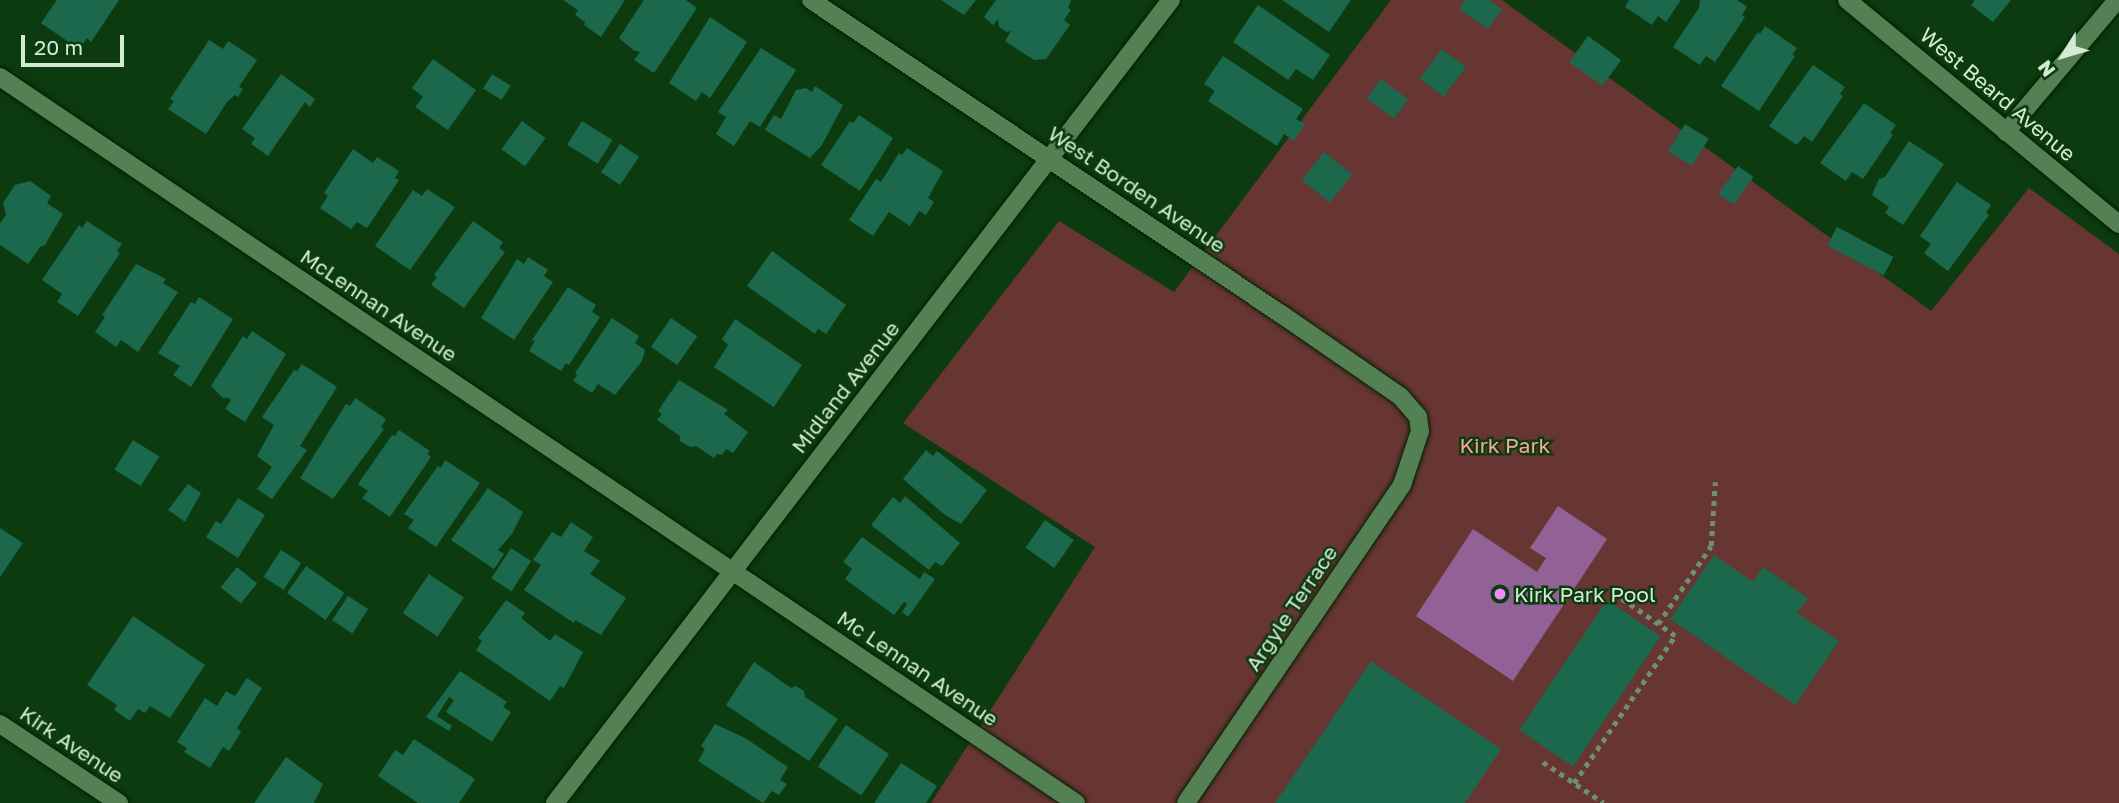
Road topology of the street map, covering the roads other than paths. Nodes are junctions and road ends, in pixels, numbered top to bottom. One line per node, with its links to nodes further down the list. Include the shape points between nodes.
1 (811, 0): 7 (street, West Borden Avenue)
2 (1171, 0): 7 (street, Midland Avenue)
3 (1847, 0): 6 (street, West Beard Avenue)
4 (2117, 0): 6 (street)
5 (0, 77): 10 (street, McLennan Avenue)
6 (2006, 132): 8 (street, West Beard Avenue)
7 (1050, 157): 9 (street, West Borden Avenue, via 1400,396 1418,417); 10 (street, Midland Avenue)
8 (2119, 224)
9 (1420, 431): 15 (street, Argyle Terrace, via 1402,485)
10 (733, 570): 13 (street, Midland Avenue); 14 (street, Mc Lennan Avenue)
11 (0, 724): 12 (street, Kirk Avenue)
12 (119, 803)
13 (555, 803)
14 (1076, 803)
15 (1186, 803)

